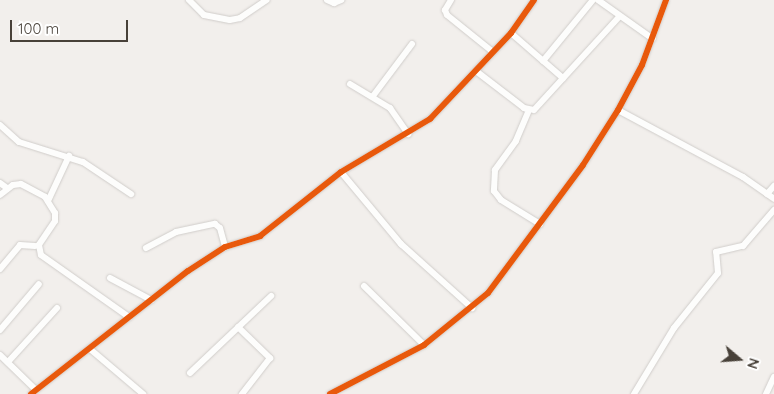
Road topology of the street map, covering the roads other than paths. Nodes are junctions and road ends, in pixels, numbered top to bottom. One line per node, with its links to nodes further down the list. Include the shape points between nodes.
1 (189, 0): 2 (street, via 204,15 230,20 240,18)
2 (267, 0)
3 (327, 0): 4 (street, via 334,3)
4 (341, 0)
5 (451, 0): 14 (street, via 445,10 447,15)
6 (534, 0): 11 (street)
7 (593, 0): 15 (street)
8 (598, 0): 10 (street)
9 (666, 0): 12 (street)
10 (619, 17): 12 (street); 17 (street)
11 (511, 33): 14 (street); 15 (street)
12 (653, 39): 21 (street)
13 (412, 44): 19 (street)
14 (493, 52): 16 (street)
15 (543, 61): 17 (street)
16 (476, 71): 20 (street); 23 (street, via 444,105)
17 (563, 78): 20 (street, via 538,107)
18 (350, 84): 19 (street)
19 (373, 96): 23 (street, via 390,108)
20 (529, 110): 35 (street, via 516,141 495,170 494,192 501,200)
21 (618, 110): 30 (street); 35 (street)
22 (0, 125): 24 (street, via 19,142)
23 (408, 134): 25 (street)
24 (69, 156): 29 (street); 33 (street)
25 (342, 172): 37 (street, via 260,236); 46 (street, via 401,244)
26 (0, 183): 28 (street)
27 (774, 186): 30 (street)
28 (7, 188): 31 (street); 33 (street, via 20,184 28,186)
29 (131, 194)
30 (768, 194): 32 (street)
31 (0, 195)
32 (774, 199)
33 (48, 201): 47 (street, via 55,213 55,221 39,244 41,255)
34 (774, 210): 60 (street, via 743,246 716,252 718,273 674,328)
35 (540, 224): 46 (street, via 503,275)
36 (35, 246): 39 (street, via 20,246)
37 (225, 247): 38 (street, via 220,228 215,224 176,232); 44 (street)
38 (146, 248)
39 (0, 269)
40 (110, 278): 44 (street)
41 (39, 284): 49 (street)
42 (364, 286): 50 (street)
43 (271, 296): 48 (street)
44 (151, 300): 47 (street)
45 (57, 308): 53 (street)
46 (472, 308): 50 (street)
47 (129, 317): 51 (street)
48 (238, 327): 54 (street); 58 (street, via 270,358)
49 (0, 330)
50 (424, 345): 59 (street)
51 (90, 349): 56 (street); 57 (street)
52 (0, 355): 53 (street)
53 (8, 362): 56 (street)
54 (190, 373)
55 (774, 376): 61 (street)
56 (34, 392)
57 (143, 394)
58 (242, 394)
59 (330, 394)
60 (634, 394)
61 (766, 394)

